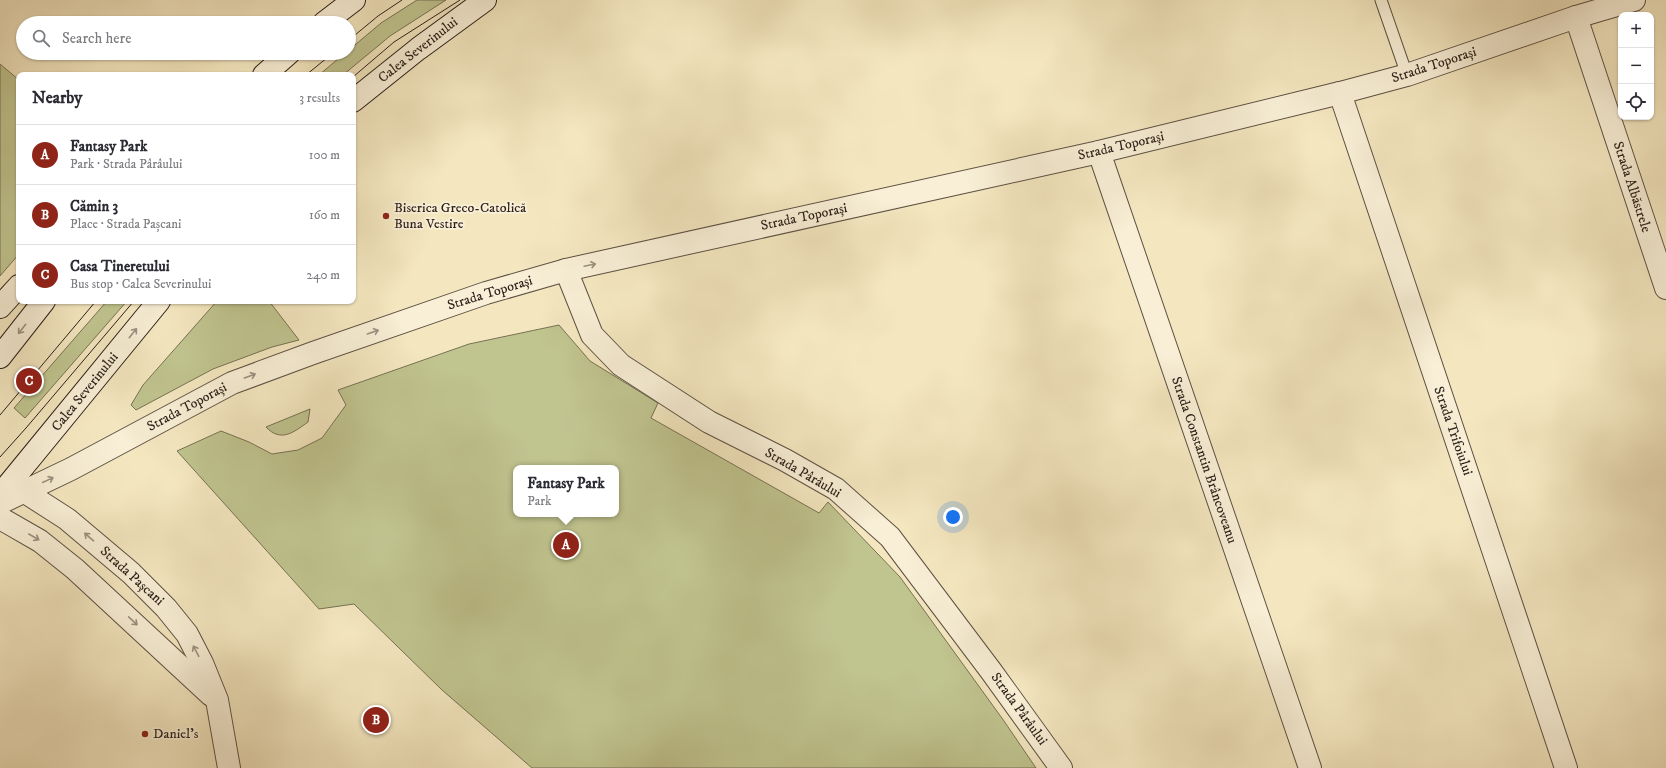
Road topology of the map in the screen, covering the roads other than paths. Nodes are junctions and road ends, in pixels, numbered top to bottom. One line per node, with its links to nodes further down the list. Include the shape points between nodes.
1 (354, 0): 5 (street)
2 (485, 0): 11 (street, Calea Severinului)
3 (1381, 0): 9 (lane)
4 (1634, 0): 6 (street, Strada Toporași)
5 (333, 16)
6 (1576, 17): 9 (street, Strada Toporași); 14 (street, Strada Albăstrele)
7 (281, 60): 8 (street)
8 (267, 72)
9 (1408, 75): 10 (street, Strada Toporași)
10 (1340, 93): 12 (street, Strada Toporași); 27 (street, Strada Trifoiului)
11 (356, 99)
12 (1099, 152): 13 (street, Strada Toporași, one-way to 12); 26 (street, Strada Constantin Brâncoveanu)
13 (566, 270): 20 (street, Strada Toporași, one-way to 13, via 71,469 232,383 486,293); 25 (street, Strada Pârâului, via 592,335 621,365 709,422 836,489 890,537)
14 (1666, 288)
15 (16, 289): 18 (street)
16 (42, 304): 19 (street, one-way to 19)
17 (157, 304): 20 (street, Calea Severinului, one-way to 17)
18 (0, 307)
19 (0, 357)
20 (9, 486): 21 (street, Strada Toporași); 23 (street, Strada Pașcani, one-way to 20, via 202,663 187,634 166,608 131,573 67,518)
21 (0, 503)
22 (0, 518): 23 (street, one-way to 23, via 40,541 75,569)
23 (216, 700): 24 (street, Strada Pașcani)
24 (229, 768)
25 (1061, 768)
26 (1310, 768)
27 (1566, 768)

